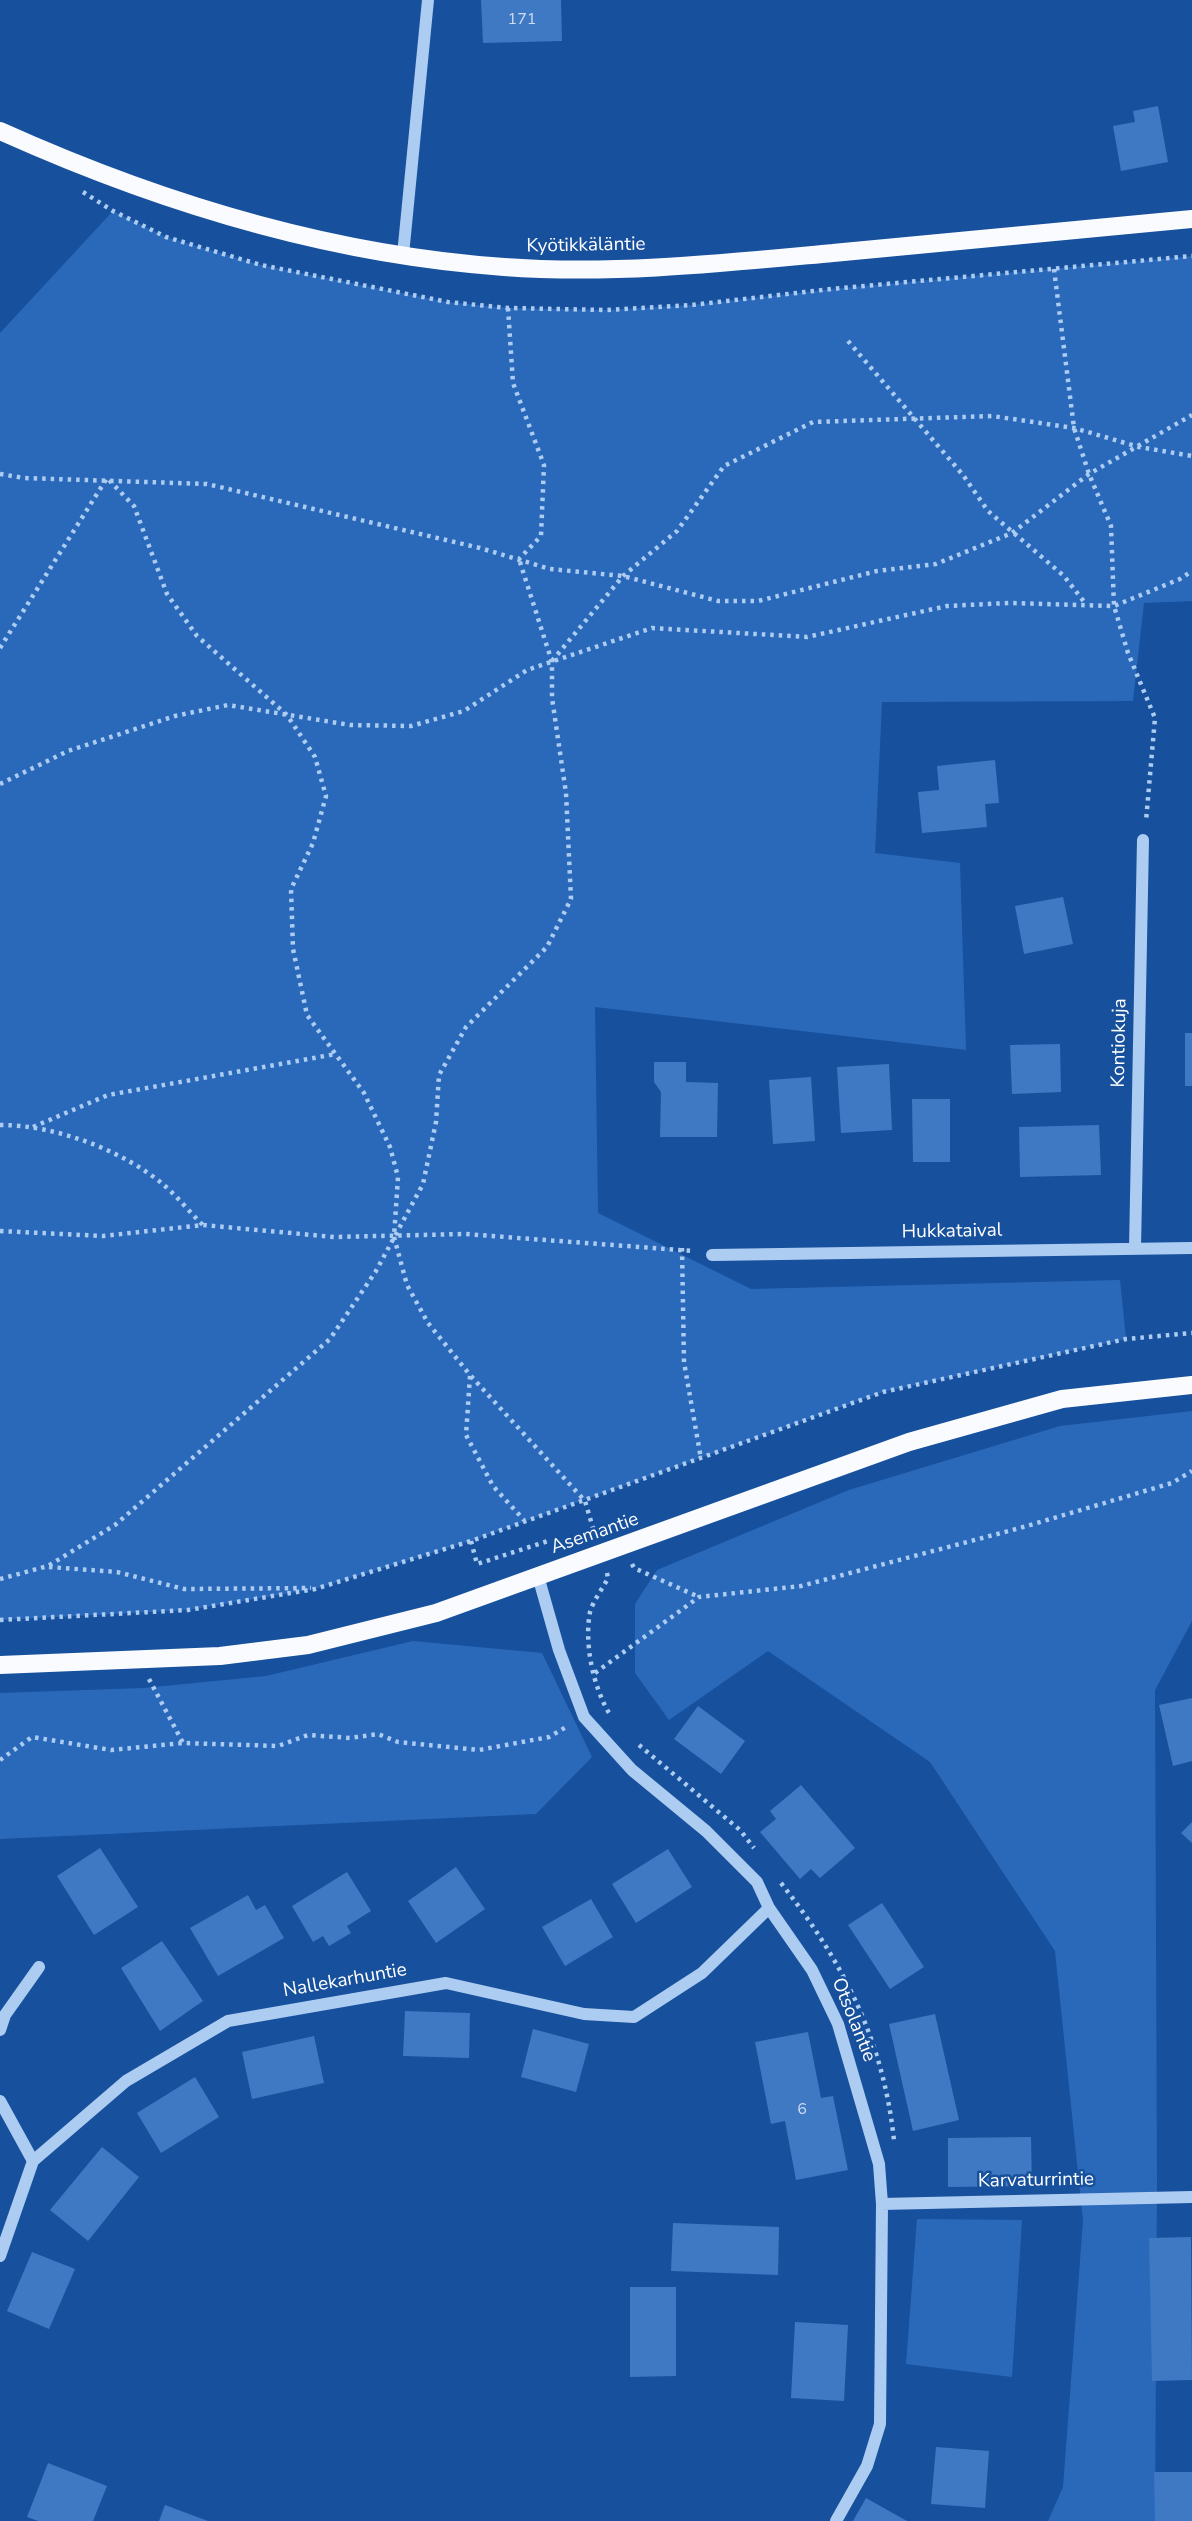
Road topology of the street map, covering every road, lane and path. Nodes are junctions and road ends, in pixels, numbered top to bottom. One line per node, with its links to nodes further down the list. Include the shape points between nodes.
1 (428, 0): 4 (street)
2 (0, 131): 4 (main road, Kyötikkäläntie, via 183,204 298,236)
3 (1192, 219): 4 (main road, Kyötikkäläntie, via 668,266 540,269)
4 (403, 255)
5 (1054, 269): 10 (path)
6 (508, 308): 17 (path, via 513,383 544,465 541,536)
7 (848, 341): 9 (path)
8 (1192, 415): 11 (path)
9 (915, 420): 10 (path, via 992,416); 16 (path, via 988,511); 19 (path, via 813,422 724,466 677,531)
10 (1074, 428): 11 (path); 14 (path)
11 (1139, 447): 12 (path); 14 (path)
12 (1192, 456)
13 (0, 474): 15 (path)
14 (1088, 474): 16 (path); 21 (path, via 1111,526)
15 (107, 478): 17 (path, via 207,484); 22 (path); 24 (path, via 134,506 167,594 197,636)
16 (1012, 533): 19 (path, via 936,564 877,571 758,601 718,601); 20 (path, via 1065,576)
17 (519, 559): 19 (path, via 550,569); 23 (path)
18 (1192, 570): 21 (path)
19 (623, 576): 23 (path)
20 (1086, 604): 21 (path); 23 (path, via 947,607 807,637 652,628)
21 (1114, 606): 26 (path, via 1155,718)
22 (0, 648)
23 (552, 662): 24 (path, via 527,670 464,711 411,726 350,725); 32 (path, via 571,899 547,947 466,1027 439,1076 436,1122 423,1184)
24 (287, 715): 25 (path, via 228,705 175,716 68,751); 27 (path, via 315,757 326,796 313,843 291,888 293,949 307,1015)
25 (0, 784)
26 (1143, 839): 34 (street, Kontiokuja)
27 (336, 1054): 29 (path, via 108,1095); 32 (path, via 364,1093 390,1147 398,1177)
28 (0, 1125): 29 (path)
29 (33, 1127): 30 (path, via 81,1139 144,1171)
30 (203, 1225): 31 (path, via 103,1236); 32 (path, via 334,1237)
31 (0, 1231)
32 (394, 1237): 33 (path, via 465,1234); 38 (path, via 407,1285 428,1322); 47 (path, via 330,1339 115,1525)
33 (682, 1248): 36 (path); 40 (path, via 684,1362)
34 (1135, 1248): 35 (street, Hukkataival); 36 (street, Hukkataival)
35 (1192, 1248)
36 (712, 1255)
37 (1192, 1333): 40 (path, via 1126,1339 883,1392)
38 (470, 1375): 42 (path); 43 (path, via 466,1435 493,1486)
39 (1192, 1385): 46 (main road, Asemantie, via 1062,1399 909,1442)
40 (701, 1459): 42 (path)
41 (1192, 1471): 51 (path, via 1172,1483 801,1586)
42 (584, 1501): 43 (path)
43 (524, 1520): 44 (path)
44 (471, 1541): 45 (path, via 477,1564); 50 (path)
45 (548, 1541)
46 (620, 1546): 48 (main road, Asemantie); 51 (path, via 634,1568)
47 (48, 1566): 49 (path); 50 (path, via 117,1572 184,1589)
48 (538, 1576): 53 (main road, Asemantie, via 436,1612 308,1645); 56 (street, Otsolantie)
49 (0, 1579)
50 (315, 1589): 52 (path, via 188,1610)
51 (699, 1597): 55 (path)
52 (0, 1620)
53 (143, 1660): 54 (main road, Asemantie); 57 (path)
54 (0, 1665)
55 (595, 1673)
56 (584, 1717): 57 (path, via 549,1737 479,1750 398,1742 378,1734 350,1738 308,1735 278,1746); 59 (street, Otsolantie, via 632,1770 757,1882)
57 (183, 1743): 58 (path, via 111,1750 32,1737)
58 (0, 1760)
59 (769, 1908): 63 (street, Nallekarhuntie, via 702,1973 634,2017 583,2014 446,1983 228,2021 126,2081); 65 (street, Otsolantie, via 812,1970 838,2024 879,2164)
60 (39, 1967): 61 (street, via 5,2015)
61 (0, 2030)
62 (0, 2101): 63 (street)
63 (33, 2161): 66 (street)
64 (1192, 2197): 65 (street, Karvaturrintie)
65 (881, 2204): 67 (street, Otsolantie, via 880,2424 867,2466)
66 (0, 2256)
67 (836, 2521)

